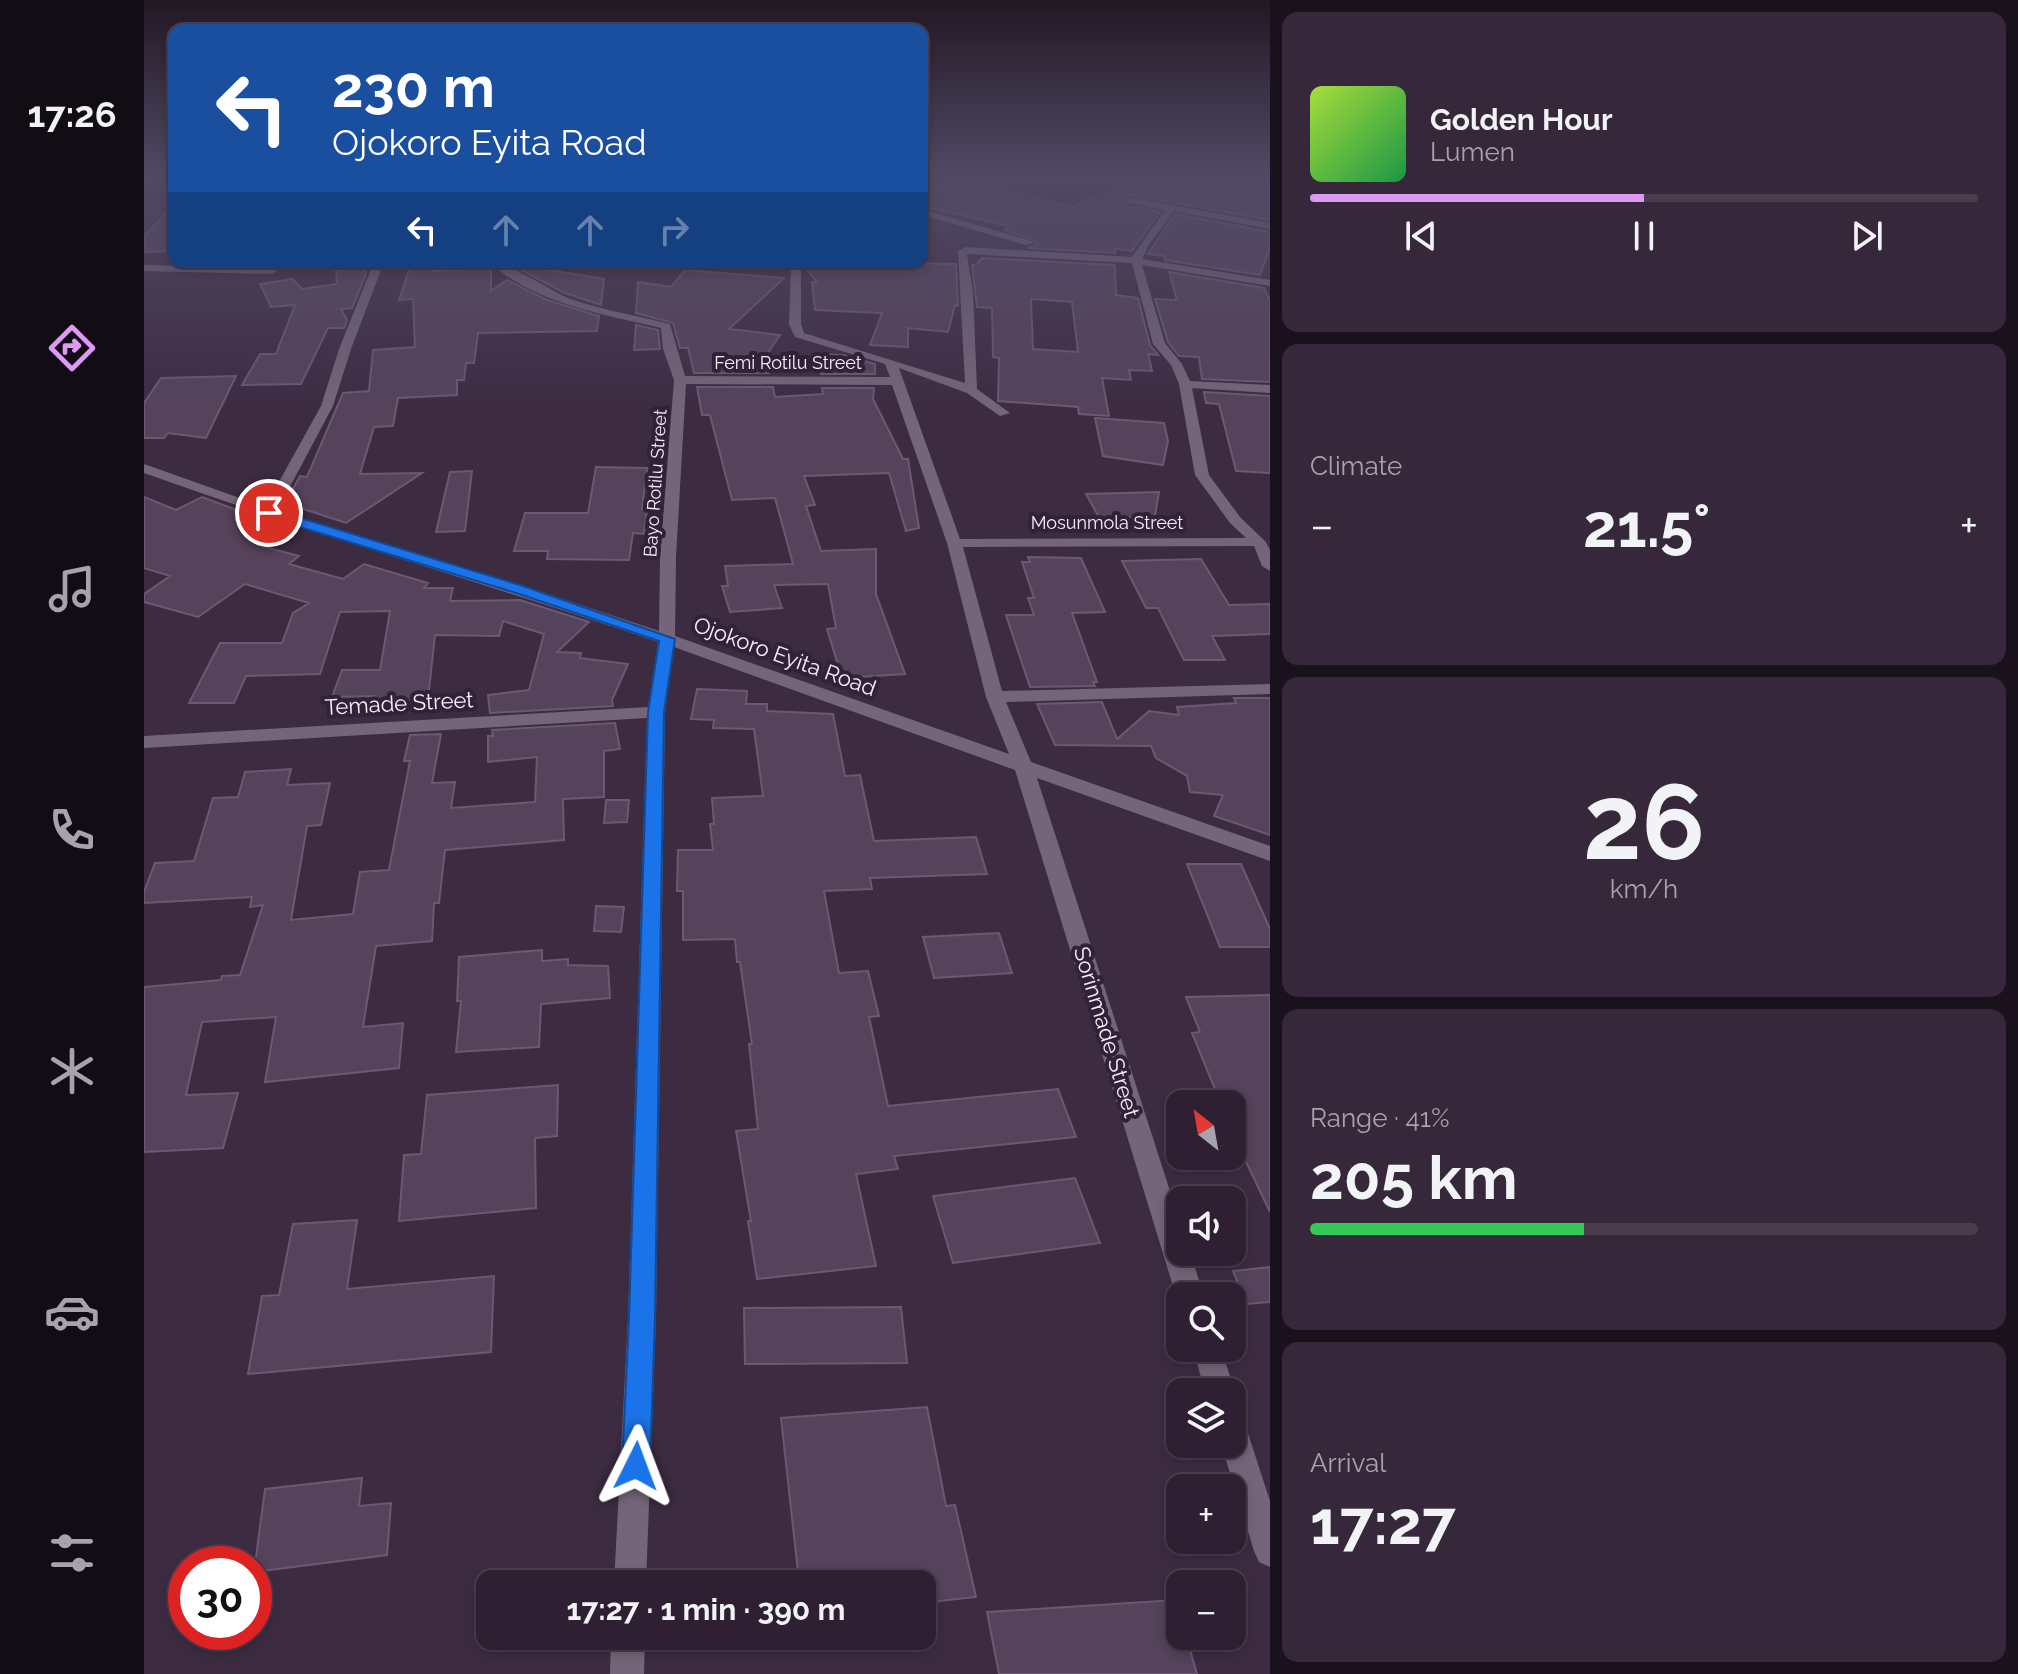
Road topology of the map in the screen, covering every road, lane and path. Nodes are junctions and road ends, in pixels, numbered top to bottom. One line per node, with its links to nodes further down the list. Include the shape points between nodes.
1 (962, 254): 22 (street)
2 (1054, 254): 5 (street)
3 (1079, 254): 5 (street)
4 (1139, 254): 7 (street)
5 (1091, 257): 7 (street)
6 (168, 258): 8 (street)
7 (1136, 260): 16 (street); 20 (street, via 1159,344)
8 (159, 267): 9 (street); 10 (street)
9 (168, 267)
10 (144, 268)
11 (187, 268): 15 (street)
12 (377, 268): 25 (street, via 327,406)
13 (503, 268): 18 (street, Bayo Rotilu Street, via 569,302 662,324)
14 (796, 268): 17 (street, via 799,335)
15 (272, 271)
16 (1270, 283)
17 (890, 361): 19 (street, Sorinmade Street); 22 (street)
18 (680, 380): 19 (street, Femi Rotilu Street); 29 (street, Bayo Rotilu Street)
19 (897, 381): 27 (street, Sorinmade Street)
20 (1185, 384): 21 (street); 26 (street, via 1202,475 1235,520)
21 (1270, 389)
22 (971, 390): 23 (street)
23 (1004, 413)
24 (144, 468): 25 (street, Ojokoro Eyita Road)
25 (269, 513): 29 (street, Ojokoro Eyita Road)
26 (1259, 542): 27 (street, Mosunmola Street); 28 (street)
27 (954, 543): 31 (street, Sorinmade Street)
28 (1270, 566)
29 (667, 639): 32 (street, Bayo Rotilu Street); 34 (street, Ojokoro Eyita Road)
30 (1270, 689): 31 (street)
31 (995, 697): 34 (street, Sorinmade Street)
32 (656, 712): 33 (street, Temade Street); 39 (street, Bayo Rotilu Street)
33 (144, 742)
34 (1024, 768): 35 (street, Ojokoro Eyita Road); 36 (street, Sorinmade Street)
35 (1270, 854)
36 (1186, 1282)
37 (1241, 1458): 38 (street)
38 (1270, 1551)
39 (631, 1570)
40 (628, 1650): 41 (street)
41 (627, 1674)

